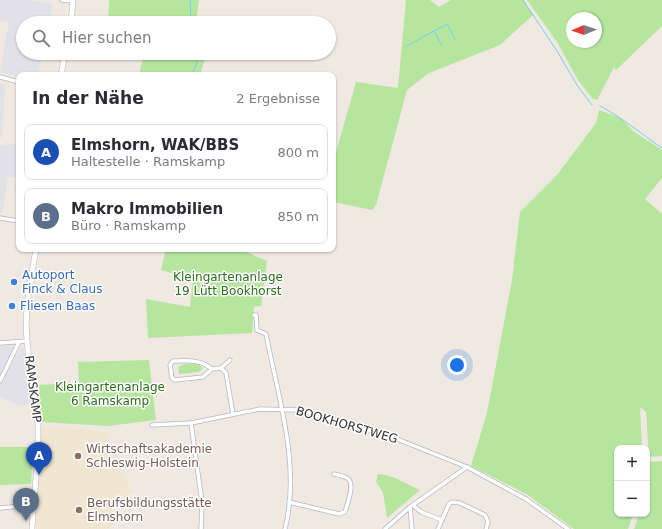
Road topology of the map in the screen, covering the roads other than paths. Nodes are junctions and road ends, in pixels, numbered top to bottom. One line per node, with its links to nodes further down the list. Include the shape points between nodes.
1 (62, 0): 2 (street)
2 (73, 1): 3 (street)
3 (72, 16)
4 (64, 60): 5 (street)
5 (62, 72)
6 (0, 77): 7 (street)
7 (16, 81)
8 (0, 218): 9 (street)
9 (16, 221)
10 (36, 252): 12 (street, RAMSKAMP, via 27,306)
11 (254, 314): 19 (street, via 257,330 266,334)
12 (27, 341): 13 (street); 26 (street, RAMSKAMP, via 38,425)
13 (19, 342): 14 (street); 18 (street, RAMSKAMP)
14 (0, 343)
15 (230, 360): 16 (street)
16 (221, 368): 17 (street); 20 (street, via 226,373)
17 (212, 369): 17 (street, via 196,360 173,361 170,365 172,378 175,380 203,376)
18 (0, 381)
19 (282, 409): 20 (street, BOOKHORSTWEG, via 260,409); 23 (street, BOOKHORSTWEG, via 299,410 390,436); 25 (street, via 288,451)
20 (233, 414): 21 (street, BOOKHORSTWEG)
21 (190, 422): 22 (street, BOOKHORSTWEG); 31 (street, via 202,502)
22 (152, 424)
23 (467, 467): 27 (street); 37 (street, BOOKHORSTWEG, via 526,499)
24 (334, 474): 25 (street, via 347,478 350,482 345,512 339,514)
25 (290, 502): 32 (street)
26 (33, 505): 28 (street); 30 (street, RAMSKAMP)
27 (411, 506): 29 (street); 33 (street); 34 (street)
28 (0, 508)
29 (442, 520): 35 (street); 36 (street, via 449,504 456,502 486,515)
30 (32, 529)
31 (201, 529)
32 (285, 529)
33 (385, 529)
34 (412, 529)
35 (438, 529)
36 (486, 529)
37 (568, 529)

